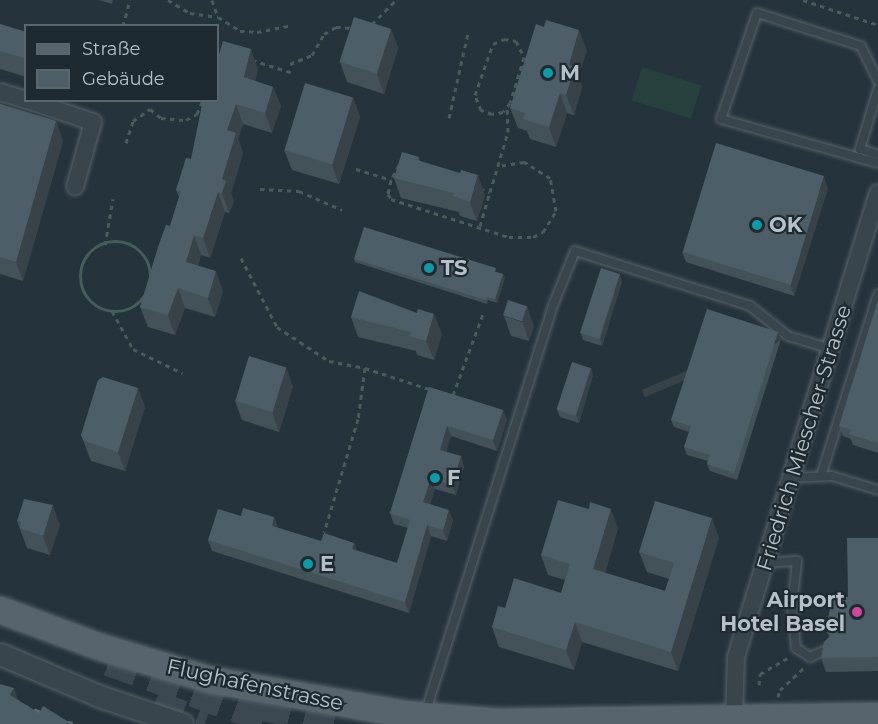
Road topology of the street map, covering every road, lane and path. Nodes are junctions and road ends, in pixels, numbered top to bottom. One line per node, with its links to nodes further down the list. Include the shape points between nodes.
1 (130, 0): 7 (path)
2 (168, 0): 6 (path, via 190,13)
3 (212, 0): 6 (path)
4 (396, 0): 11 (path)
5 (803, 0): 8 (path)
6 (218, 18): 9 (path, via 240,31)
7 (124, 24)
8 (878, 25)
9 (288, 26)
10 (357, 29): 14 (path, via 336,27 324,34 312,55)
11 (364, 31)
12 (468, 33): 23 (path)
13 (241, 56): 15 (path)
14 (290, 64)
15 (293, 73)
16 (878, 81): 26 (lane, via 861,46 757,13 722,119)
17 (878, 89): 25 (lane, via 860,149)
18 (0, 92): 19 (street)
19 (24, 99)
20 (32, 102): 31 (street, via 93,122)
21 (202, 102): 24 (path, via 197,114 186,120 161,118 150,109 133,121)
22 (507, 108): 22 (path, via 524,57 520,45 504,39 493,44 475,95 478,106 486,113 498,114); 28 (path, via 508,132)
23 (449, 118)
24 (126, 143)
25 (878, 155)
26 (878, 163)
27 (401, 164): 30 (path)
28 (498, 166): 34 (path); 38 (path, via 524,162 542,170 555,188 556,211 552,223 533,237 509,237)
29 (356, 169): 30 (path)
30 (391, 180): 38 (path, via 391,199)
31 (75, 187)
32 (479, 188): 34 (path)
33 (260, 189): 37 (path, via 299,191)
34 (490, 192): 38 (path)
35 (878, 193): 44 (street, Friedrich Miescher-Strasse)
36 (113, 199): 39 (path)
37 (342, 210)
38 (480, 226)
39 (105, 244): 42 (path, via 85,258 78,279 89,301); 42 (path, via 134,244 143,252 151,273 144,296 135,304)
40 (241, 258): 45 (path, via 267,312 289,338 329,361)
41 (878, 294): 49 (lane)
42 (112, 311): 46 (path, via 133,349)
43 (483, 314): 48 (path, via 456,396)
44 (832, 349): 50 (street, Friedrich Miescher-Strasse); 61 (lane, via 788,336 750,306 575,251 554,303)
45 (365, 368): 47 (path); 52 (path, via 358,419)
46 (182, 373)
47 (433, 390)
48 (444, 393)
49 (821, 476): 50 (lane); 51 (lane)
50 (791, 478): 53 (street, Friedrich Miescher-Strasse)
51 (878, 490)
52 (324, 532)
53 (766, 563): 55 (lane, via 797,561 792,608); 63 (street, Friedrich Miescher-Strasse, via 736,657)
54 (0, 610): 61 (main road, Flughafenstrasse, via 100,647 211,680 315,701)
55 (798, 649): 58 (lane); 59 (path, via 787,660 760,674)
56 (829, 649): 58 (lane)
57 (0, 654): 64 (street, via 99,696)
58 (810, 657): 60 (path, via 804,670 780,690)
59 (759, 685)
60 (777, 702)
61 (424, 716): 63 (main road, Flughafenstrasse, via 498,722)
62 (878, 716): 63 (main road, Flughafenstrasse)
63 (734, 720)
64 (182, 724)

